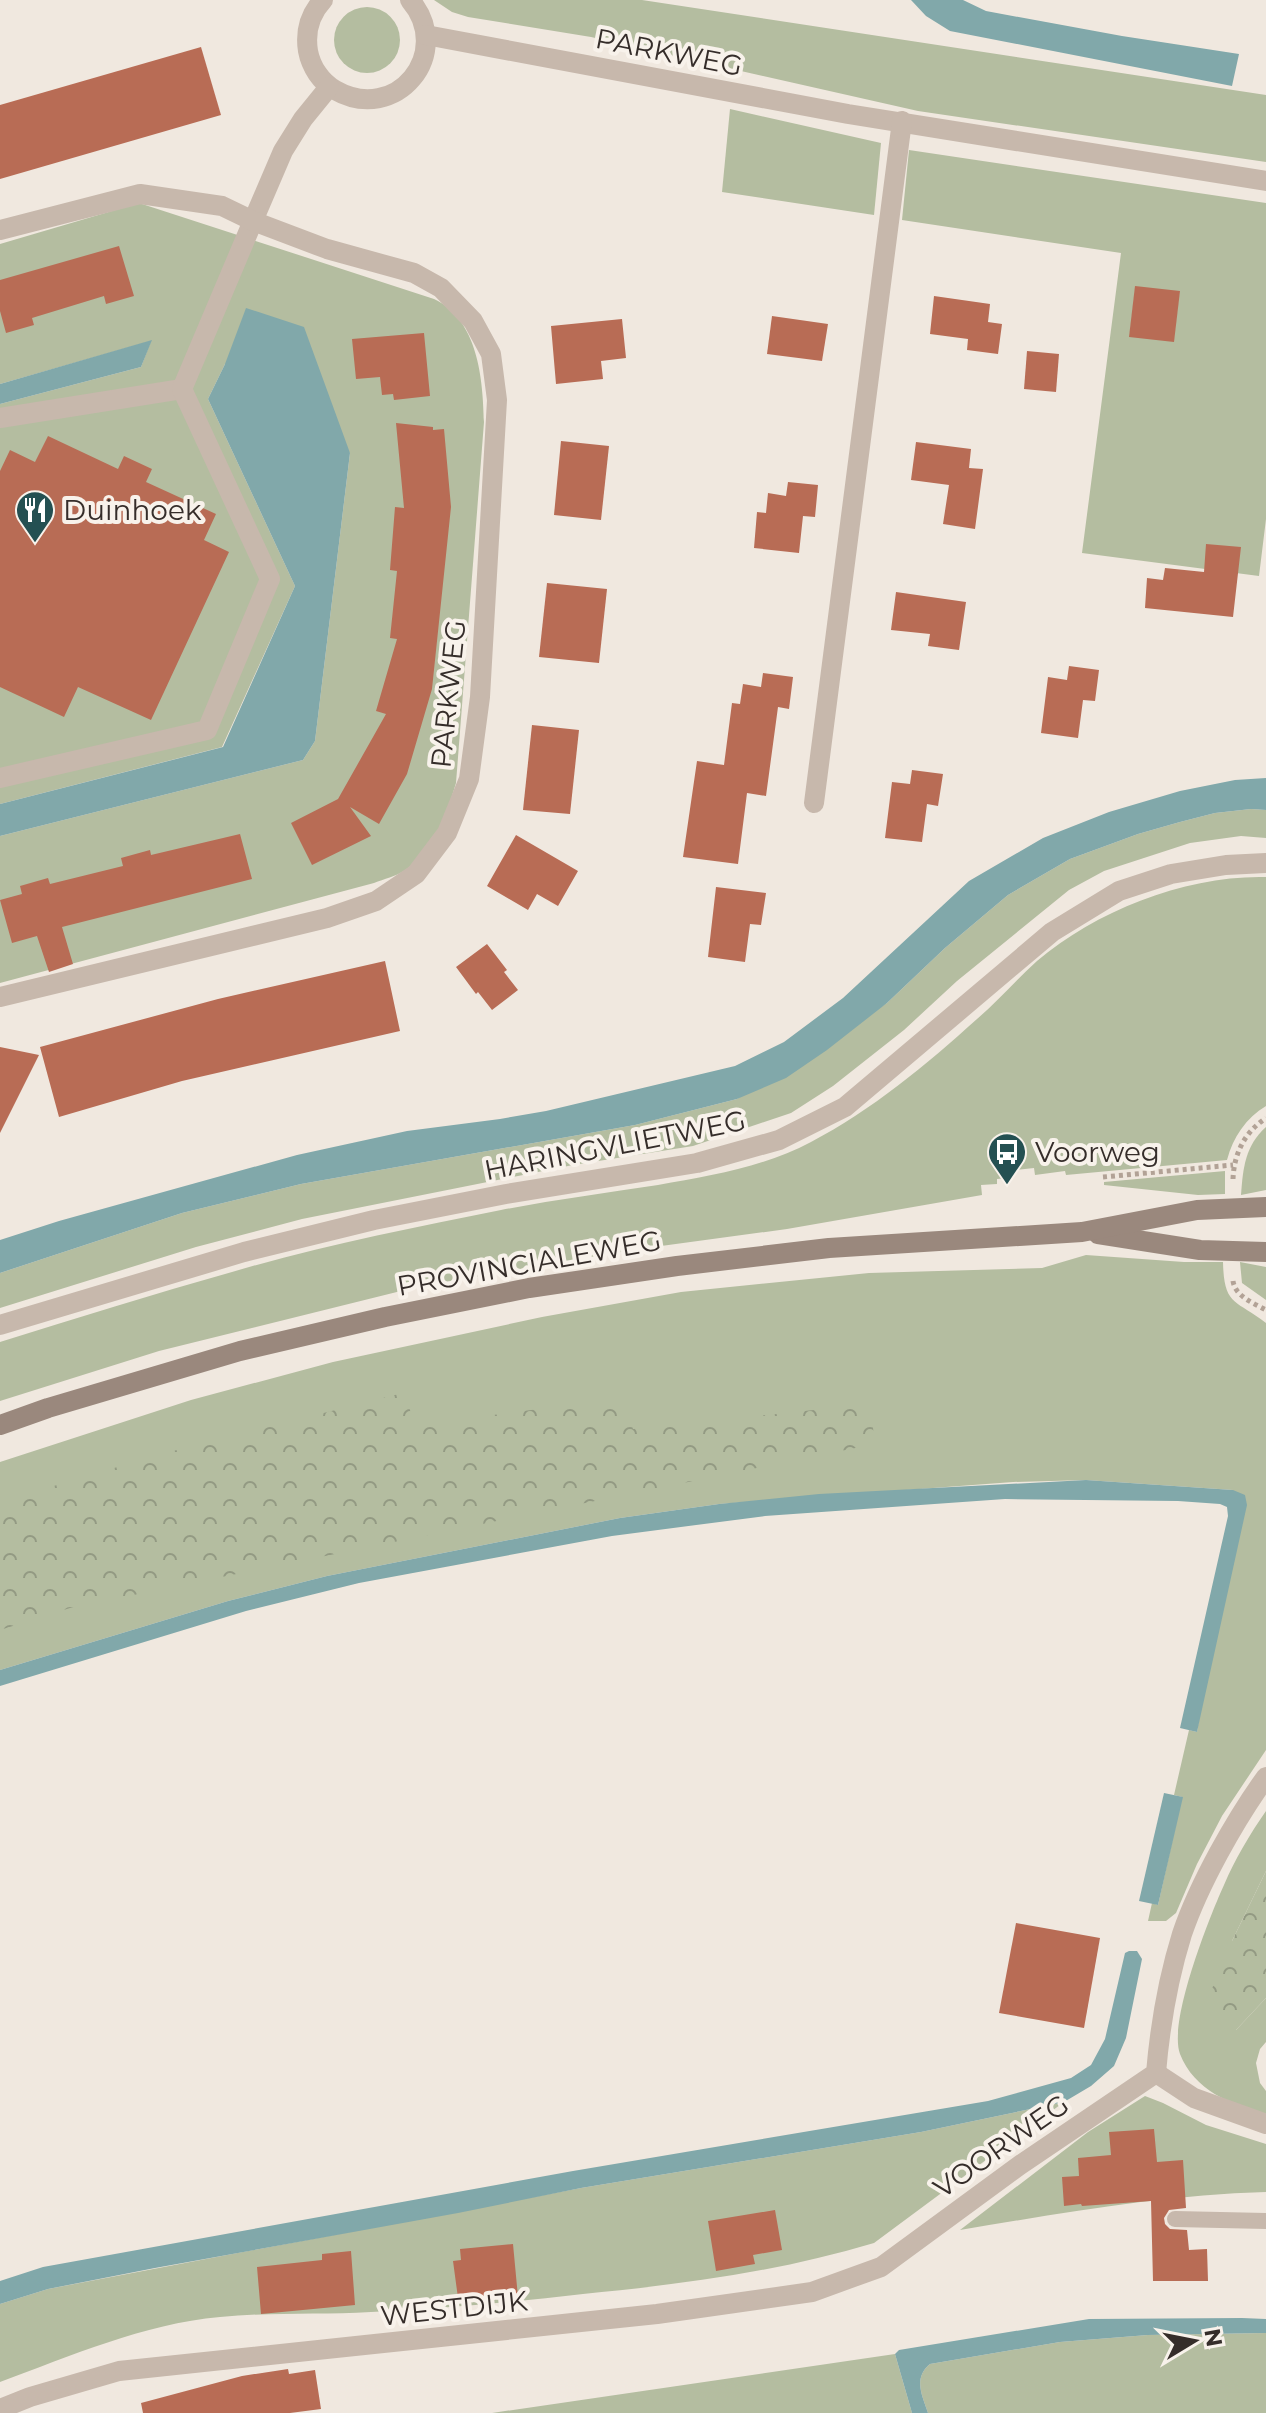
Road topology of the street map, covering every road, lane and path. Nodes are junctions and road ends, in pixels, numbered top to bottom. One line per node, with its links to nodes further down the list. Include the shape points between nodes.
1 (323, 0): 4 (street, via 306,38 316,73)
2 (410, 0): 3 (street)
3 (426, 35): 4 (street, via 417,73 385,98 365,101); 5 (street, PARKWEG)
4 (329, 87): 7 (street, via 283,151)
5 (902, 121): 6 (street, PARKWEG); 12 (street)
6 (1266, 181)
7 (253, 221): 8 (street, PARKWEG, via 222,206 140,194); 9 (street); 14 (street, PARKWEG, via 414,273 441,288 473,321 491,354 497,400 480,697 469,779 447,833 416,874 376,901 327,918)
8 (0, 230)
9 (182, 389): 10 (street); 11 (street, via 270,579 207,730)
10 (0, 418)
11 (0, 778)
12 (814, 803)
13 (1266, 863): 24 (street, HARINGVLIETWEG, via 1171,874 1119,891 1052,932 845,1107 779,1140 697,1163 374,1220 244,1252)
14 (0, 997)
15 (1266, 1118): 16 (path, via 1241,1144)
16 (1233, 1165): 17 (path); 18 (path)
17 (1103, 1177)
18 (1233, 1193)
19 (1266, 1207): 20 (main road, PROVINCIALEWEG, via 1197,1210)
20 (1082, 1232): 21 (main road, PROVINCIALEWEG, via 1200,1250); 25 (main road, PROVINCIALEWEG, via 829,1248 529,1288 240,1351)
21 (1266, 1252)
22 (1233, 1274): 23 (path, via 1240,1295)
23 (1266, 1310)
24 (0, 1325)
25 (0, 1425)
26 (1266, 1777): 27 (street, via 1208,1875 1182,1933 1161,2020)
27 (1156, 2073): 28 (street, via 1194,2098); 31 (street, VOORWEG)
28 (1266, 2124)
29 (1175, 2219): 30 (lane)
30 (1266, 2221)
31 (881, 2267): 32 (street, WESTDIJK, via 812,2292 657,2314 119,2371)
32 (30, 2397): 33 (street); 34 (street)
33 (0, 2409)
34 (5, 2413)

